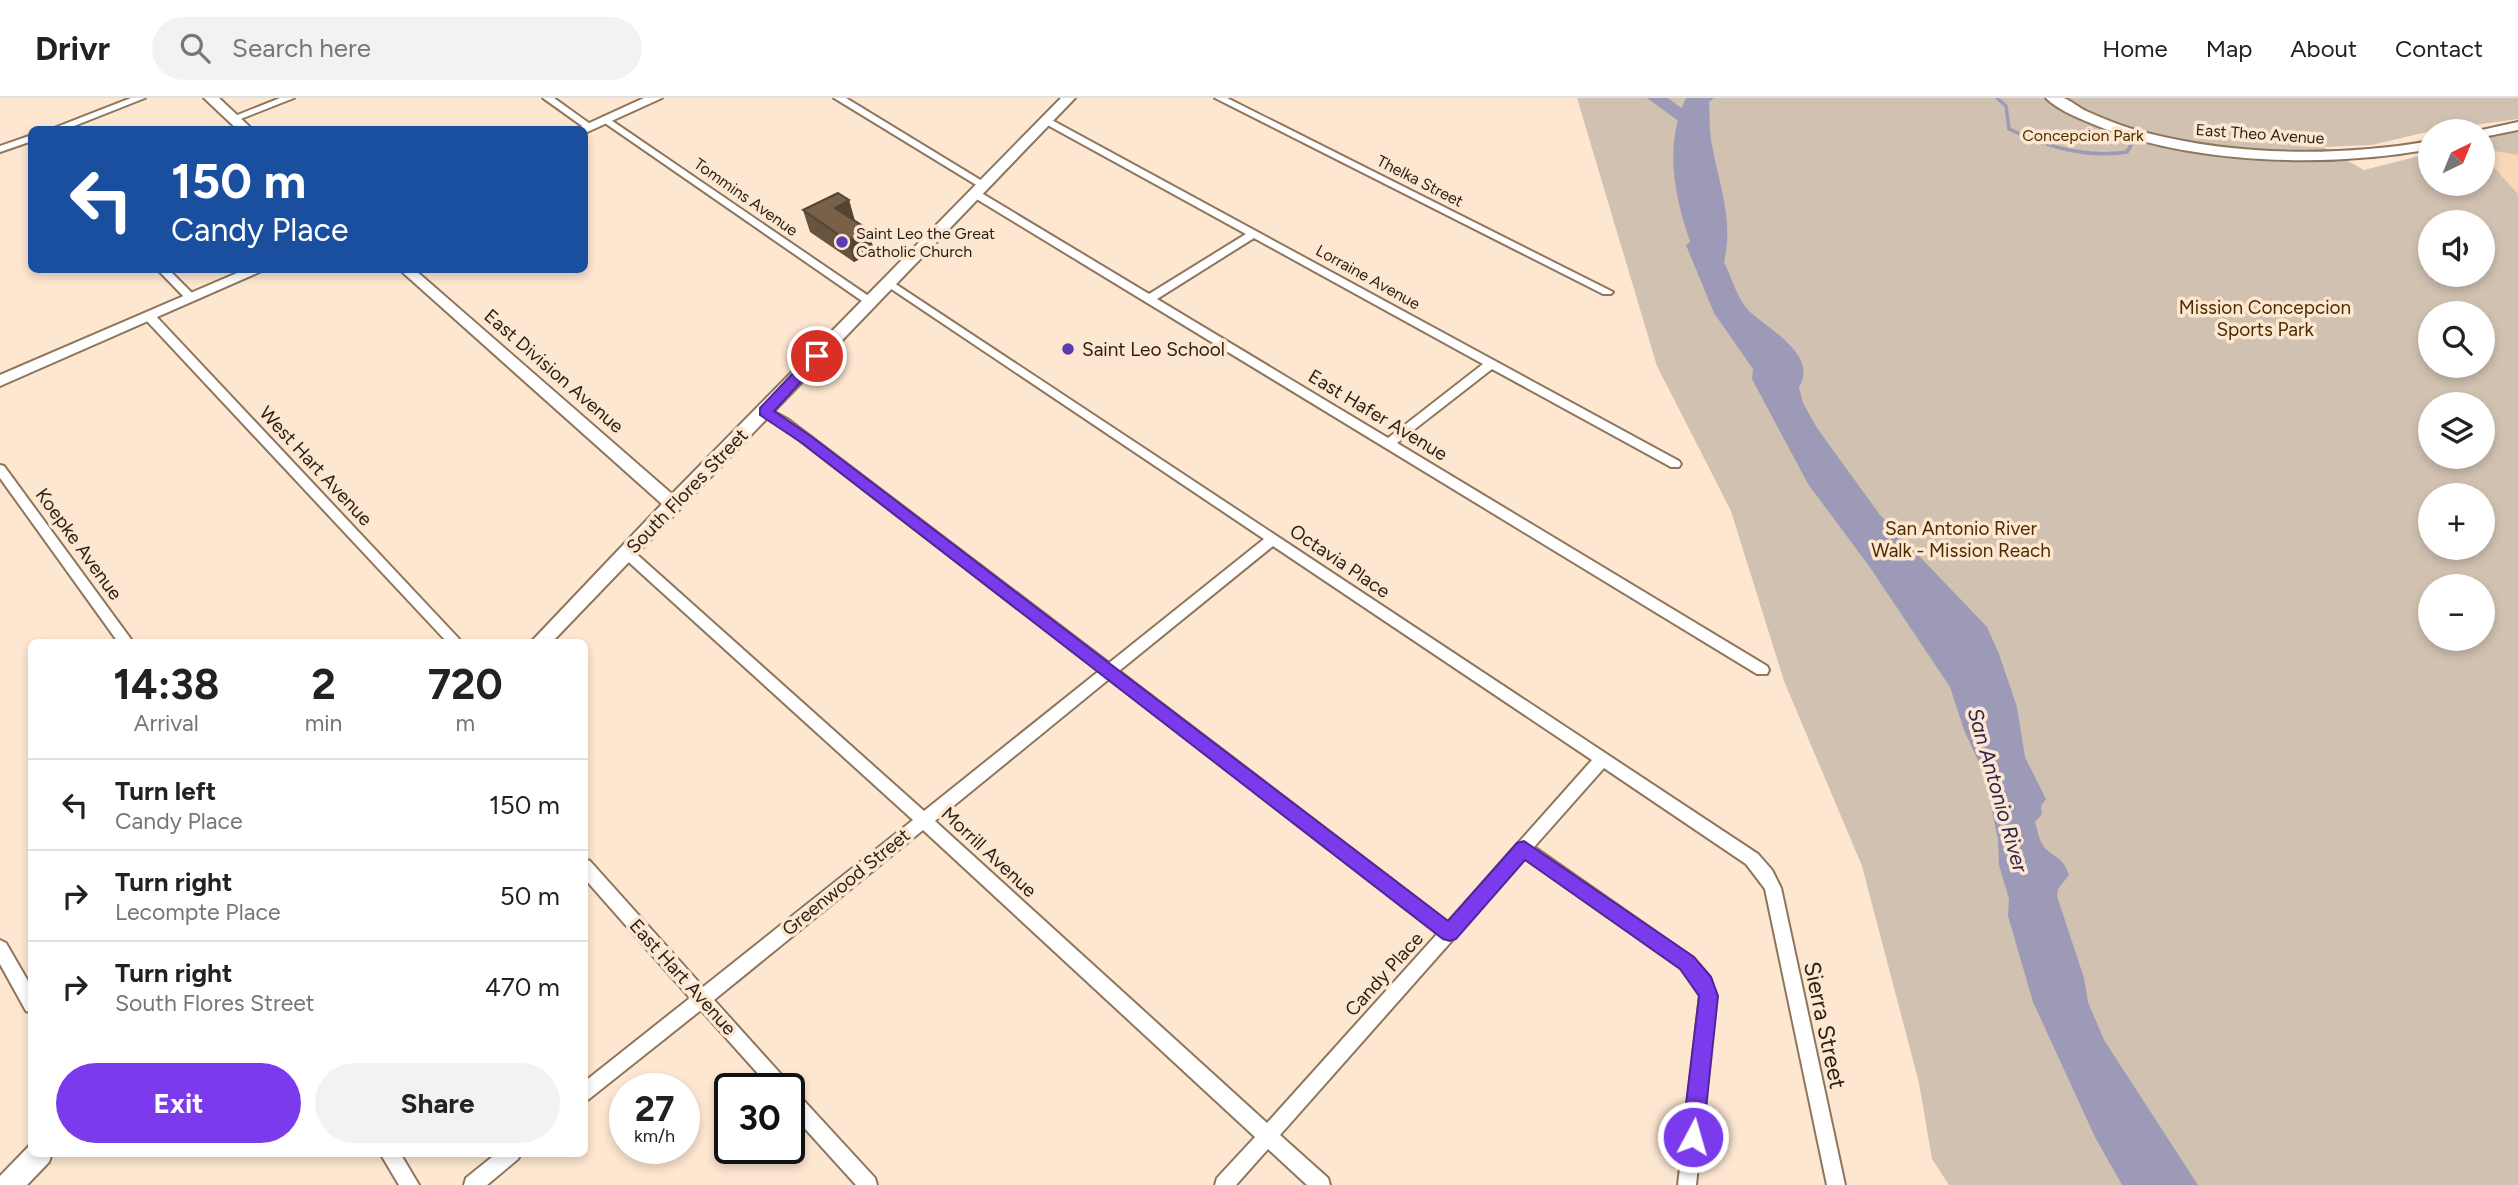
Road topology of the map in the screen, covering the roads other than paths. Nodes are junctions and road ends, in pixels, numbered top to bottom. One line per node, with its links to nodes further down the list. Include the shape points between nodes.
1 (140, 98): 13 (street)
2 (211, 98): 10 (main road)
3 (289, 98): 10 (street)
4 (548, 98): 15 (street)
5 (655, 98): 11 (main road)
6 (839, 98): 22 (street, East Hafer Avenue)
7 (1068, 98): 12 (main road, South Flores Street)
8 (1220, 98): 28 (street, Thelka Street)
9 (2053, 98): 20 (main road, East Theo Avenue, via 2109,126 2205,150 2371,155)
10 (234, 118): 14 (main road)
11 (605, 119): 16 (main road); 31 (street, Tommins Avenue)
12 (1045, 120): 22 (main road, South Flores Street); 23 (street, Lorraine Avenue)
13 (65, 126)
14 (243, 126)
15 (582, 126)
16 (588, 126)
17 (2518, 126): 18 (main road)
18 (2496, 130)
19 (28, 139): 21 (street)
20 (2418, 147)
21 (0, 149)
22 (978, 189): 27 (main road, South Flores Street); 30 (street, East Hafer Avenue)
23 (1255, 233): 30 (street); 33 (street, Lorraine Avenue)
24 (166, 273): 29 (street)
25 (249, 273): 29 (main road)
26 (410, 273): 39 (main road, East Division Avenue)
27 (888, 282): 31 (main road, South Flores Street); 40 (street, Octavia Place)
28 (1607, 292)
29 (191, 298): 32 (main road)
30 (1149, 299): 36 (street, East Hafer Avenue)
31 (869, 301): 35 (main road, South Flores Street)
32 (149, 316): 34 (main road); 43 (street, West Hart Avenue)
33 (1492, 363): 36 (street); 37 (street, Lorraine Avenue)
34 (0, 381)
35 (765, 412): 39 (main road, South Flores Street); 46 (street)
36 (1388, 444): 45 (street, East Hafer Avenue)
37 (1675, 464)
38 (0, 469): 42 (street, Koepke Avenue)
39 (674, 505): 41 (main road, South Flores Street)
40 (1273, 539): 46 (street, Greenwood Street); 47 (street, Octavia Place)
41 (627, 553): 44 (main road, South Flores Street); 48 (street, Morrill Avenue)
42 (124, 639)
43 (452, 639)
44 (543, 639)
45 (1762, 670)
46 (1109, 671): 48 (street, Greenwood Street); 52 (street)
47 (1602, 759): 49 (street, Candy Place); 51 (street, Octavia Place, via 1752,859)
48 (923, 820): 55 (street, Greenwood Street); 59 (street, Morrill Avenue)
49 (1524, 849): 52 (street, Candy Place); 69 (street, via 1687,963 1704,983 1708,996)
50 (588, 870): 55 (street, East Hart Avenue)
51 (1766, 875): 70 (street, Sierra Street, via 1773,888)
52 (1450, 933): 59 (street, Candy Place)
53 (0, 948): 54 (street)
54 (28, 998)
55 (702, 998): 56 (street, East Hart Avenue); 57 (street, Greenwood Street)
56 (769, 1073)
57 (588, 1091)
58 (805, 1115): 66 (street)
59 (1268, 1136): 67 (street, Candy Place); 68 (street, Morrill Avenue)
60 (36, 1157): 63 (main road)
61 (392, 1157): 64 (street)
62 (507, 1157): 65 (street)
63 (9, 1185)
64 (410, 1185)
65 (473, 1185)
66 (868, 1185)
67 (1224, 1185)
68 (1321, 1185)
69 (1687, 1185)
70 (1836, 1185)

